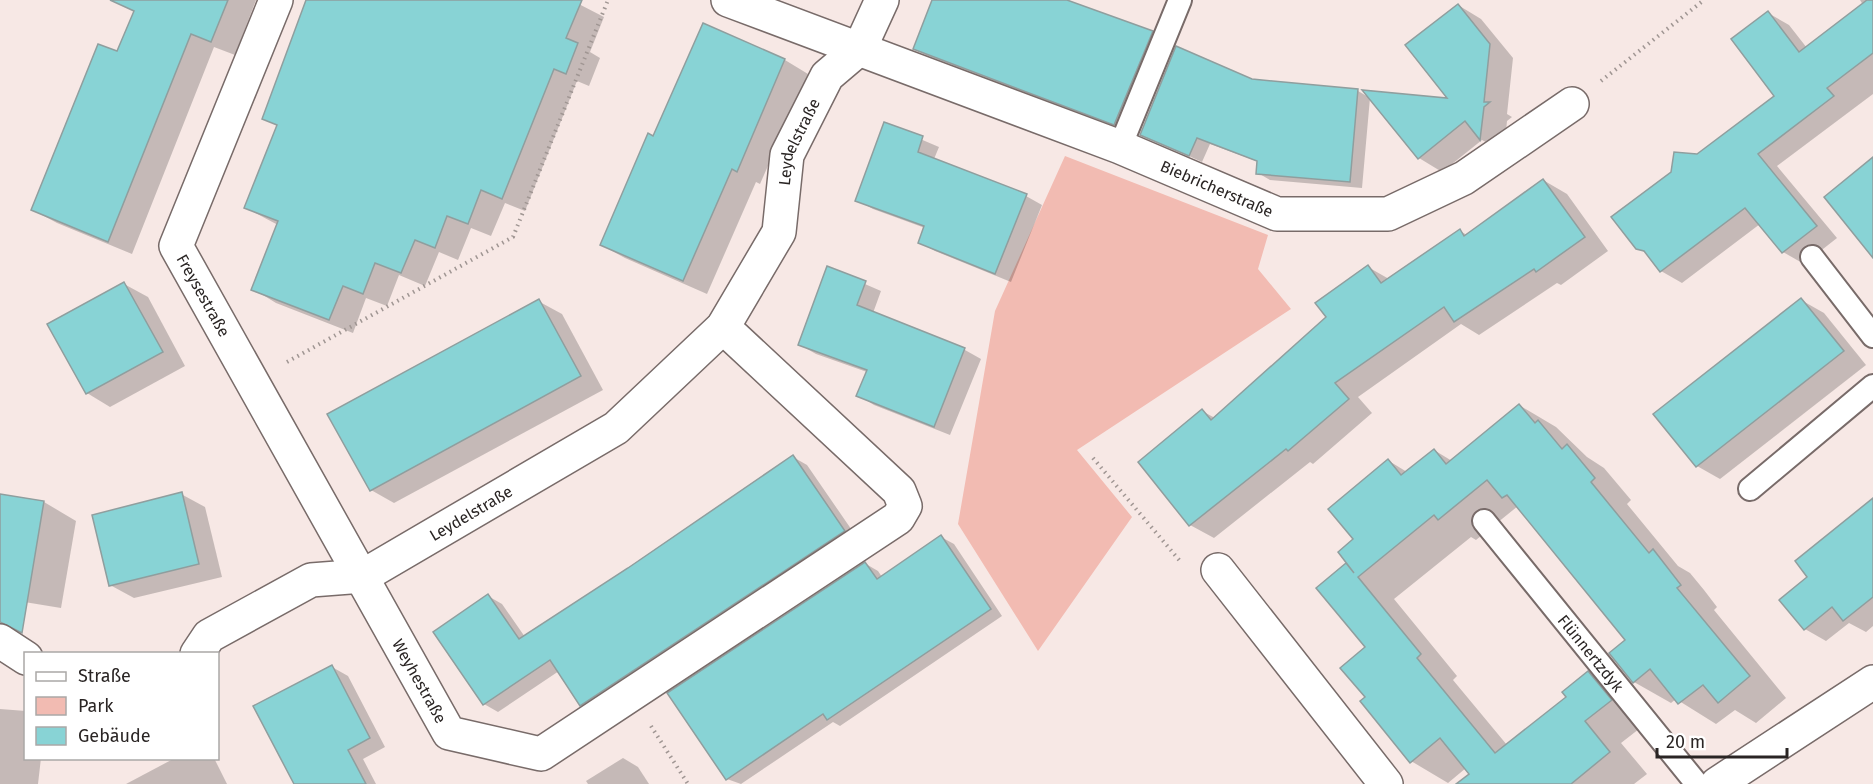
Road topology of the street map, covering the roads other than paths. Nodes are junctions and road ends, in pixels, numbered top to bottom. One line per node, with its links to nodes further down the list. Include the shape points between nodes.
1 (276, 0): 15 (street, Freysestraße, via 176,246)
2 (728, 0): 5 (street, Biebricherstraße)
3 (882, 0): 5 (street, Leydelstraße)
4 (1180, 0): 7 (lane)
5 (860, 48): 7 (street, Biebricherstraße); 9 (street, Leydelstraße, via 826,76 787,155 779,232)
6 (1572, 105): 7 (street, Biebricherstraße, via 1464,178 1388,214 1277,214)
7 (1120, 147)
8 (1812, 257): 10 (lane)
9 (723, 327): 15 (street, Leydelstraße, via 616,428); 15 (street, Weyhestraße, via 899,491 905,506 898,518 541,754 449,733)
10 (1873, 336)
11 (1873, 386): 12 (lane)
12 (1750, 489)
13 (1484, 520): 21 (lane, Flünnertzdyk)
14 (1218, 570): 20 (street)
15 (363, 576): 17 (street, Leydelstraße, via 311,580 209,636)
16 (0, 641): 18 (street)
17 (198, 652)
18 (24, 657)
19 (1873, 682): 22 (street)
20 (1386, 784)
21 (1697, 784)
22 (1717, 784)

